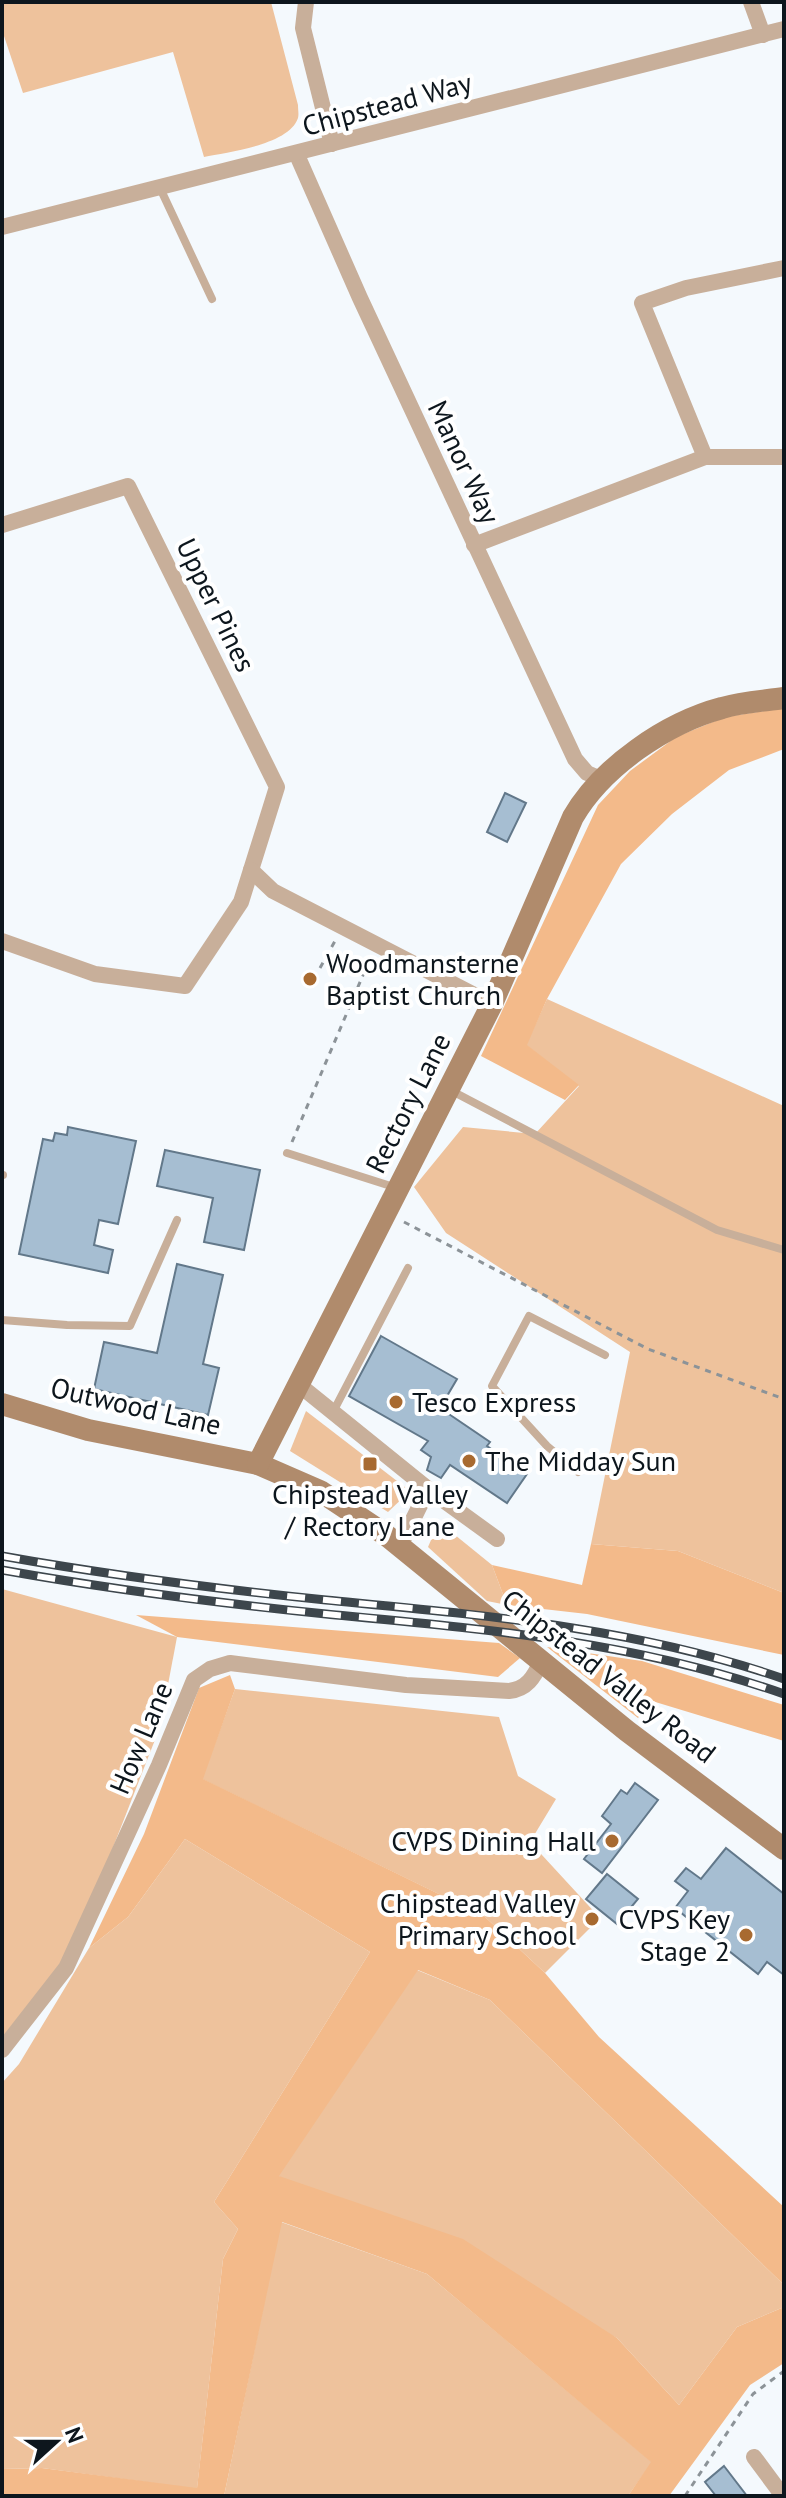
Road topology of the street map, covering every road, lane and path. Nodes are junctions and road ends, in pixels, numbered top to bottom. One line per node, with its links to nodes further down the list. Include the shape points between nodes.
1 (306, 2): 5 (street, via 303,28)
2 (751, 2): 4 (street)
3 (784, 29): 4 (street, Chipstead Way)
4 (763, 35): 5 (street, Chipstead Way)
5 (332, 144): 6 (street, Chipstead Way)
6 (297, 155): 7 (street, Chipstead Way); 14 (street, Manor Way)
7 (160, 188): 8 (street, Chipstead Way); 10 (lane)
8 (2, 227)
9 (784, 268): 11 (street, via 686,288 642,303)
10 (212, 299)
11 (705, 457): 12 (street); 14 (street)
12 (784, 457)
13 (2, 525): 17 (street, Upper Pines, via 128,486 277,787)
14 (474, 545): 16 (street, Manor Way, via 575,759)
15 (784, 698): 16 (main road, Rectory Lane, via 739,703 700,715)
16 (601, 779): 24 (main road, Rectory Lane, via 573,817)
17 (251, 870): 18 (street); 19 (street)
18 (273, 891): 19 (street); 20 (street)
19 (241, 902): 21 (street, via 185,986 95,974)
20 (342, 927): 22 (street); 23 (path)
21 (2, 941)
22 (377, 944): 24 (street); 26 (path)
23 (320, 968)
24 (492, 1004): 25 (main road, Rectory Lane)
25 (449, 1089): 27 (main road, Rectory Lane); 30 (lane, via 717,1230)
26 (287, 1153): 27 (lane)
27 (398, 1188): 28 (main road, Rectory Lane)
28 (386, 1212): 34 (main road, Rectory Lane); 35 (path, via 648,1349)
29 (177, 1220): 32 (lane, via 130,1326)
30 (784, 1250)
31 (408, 1268): 37 (lane)
32 (2, 1320)
33 (605, 1355): 39 (lane, via 529,1316 492,1386)
34 (298, 1384): 37 (street); 38 (main road, Rectory Lane)
35 (784, 1399)
36 (2, 1404): 38 (main road, Outwood Lane, via 88,1430)
37 (333, 1412): 40 (street)
38 (258, 1464): 42 (main road, Chipstead Valley Road, via 320,1491)
39 (578, 1472)
40 (428, 1489): 41 (street); 42 (street)
41 (497, 1539)
42 (400, 1546): 43 (main road, Chipstead Valley Road)
43 (541, 1662): 44 (main road, Chipstead Valley Road); 45 (street, How Lane, via 527,1684 509,1691 406,1685 230,1663 194,1680 66,1968)
44 (784, 1849)
45 (2, 2050)
46 (784, 2371): 48 (path, via 753,2394)
47 (754, 2457): 49 (street)
48 (685, 2496)
49 (783, 2496)

